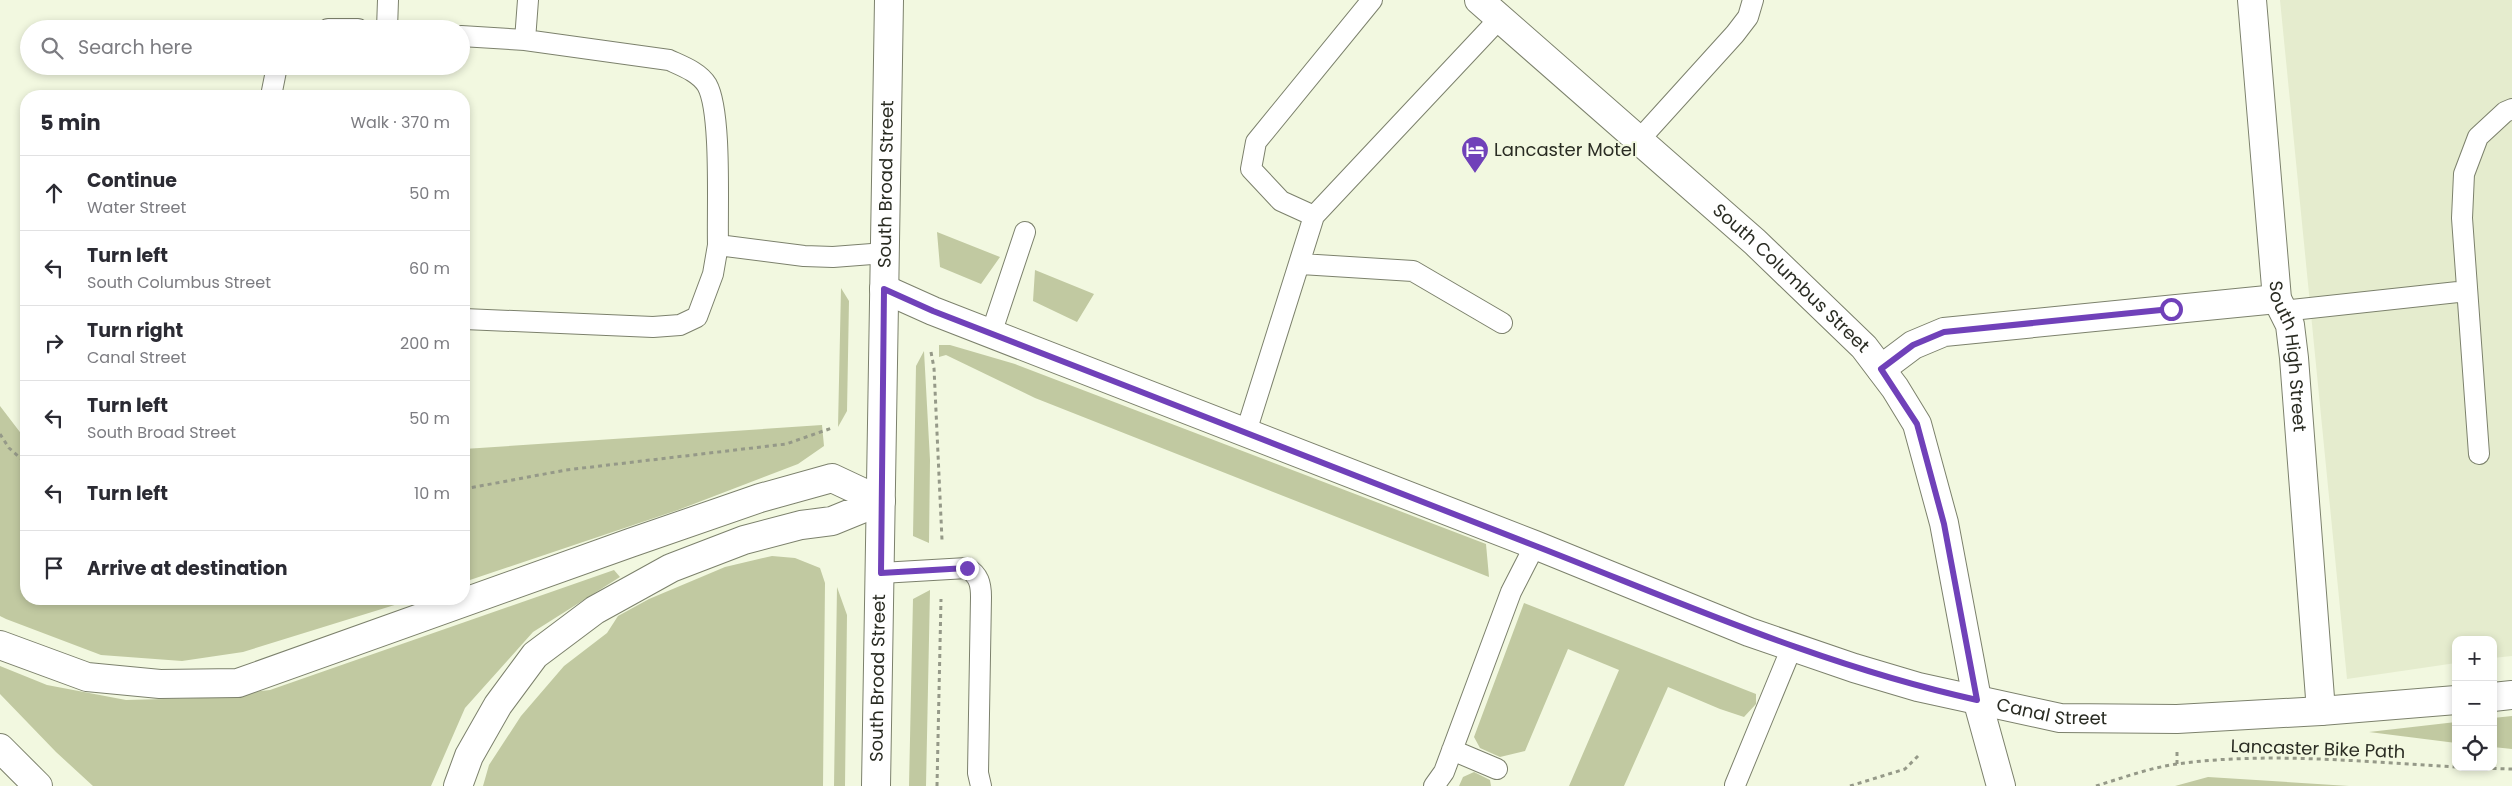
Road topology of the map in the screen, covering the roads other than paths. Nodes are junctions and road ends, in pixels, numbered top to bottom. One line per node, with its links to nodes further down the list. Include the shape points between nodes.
1 (388, 0): 9 (lane)
2 (528, 0): 11 (lane)
3 (889, 0): 19 (main road, South Broad Street)
4 (1372, 0): 16 (lane, via 1256,142 1251,169 1281,201)
5 (1479, 0): 8 (main road, South Columbus Street)
6 (1753, 0): 15 (lane, via 1748,17 1735,34)
7 (2252, 0): 23 (main road, South High Street)
8 (1500, 18): 15 (main road, South Columbus Street); 16 (lane)
9 (387, 20)
10 (470, 37): 11 (lane)
11 (525, 40): 18 (lane, via 669,60 689,69 706,84 716,129)
12 (275, 75): 13 (lane)
13 (271, 90)
14 (2512, 108): 22 (lane, via 2478,137 2464,174 2462,218)
15 (1639, 140): 27 (main road, South Columbus Street, via 1762,248 1864,347)
16 (1314, 216): 20 (lane)
17 (1025, 232): 26 (lane)
18 (718, 245): 19 (lane, via 804,256); 24 (lane, via 713,274 697,317 680,325 653,327)
19 (885, 253): 21 (main road, South Broad Street)
20 (1301, 264): 25 (lane, via 1413,271); 28 (lane)
21 (884, 289): 26 (main road, Canal Street); 30 (main road, South Broad Street)
22 (2468, 291): 23 (lane); 29 (lane)
23 (2280, 305): 27 (main road, via 1944,332 1913,345); 41 (main road, South High Street, via 2290,325 2294,358)
24 (470, 319)
25 (1502, 323)
26 (991, 334): 28 (main road, Canal Street)
27 (1881, 369): 39 (main road, South Columbus Street, via 1917,424 1944,524)
28 (1246, 432): 31 (main road, Canal Street)
29 (2479, 454)
30 (881, 501): 32 (main road, South Broad Street); 33 (main road, via 832,478 823,480 760,498); 48 (main road, via 832,522 801,525 744,540 671,568 595,610 535,655 498,705 469,756)
31 (1535, 545): 36 (main road, Canal Street); 43 (lane, via 1511,592)
32 (881, 573): 49 (main road, South Broad Street); 50 (lane, via 967,568 979,579 978,773)
33 (470, 600)
34 (456, 605): 35 (main road, via 238,683 160,684 87,677)
35 (0, 644)
36 (1792, 647): 39 (main road, Canal Street, via 1908,684); 46 (lane)
37 (2512, 695): 38 (main road)
38 (2497, 697)
39 (1977, 700): 41 (main road, Canal Street, via 2060,718 2177,719); 45 (main road, South Columbus Street)
40 (2452, 700): 41 (main road, Canal Street)
41 (2321, 711)
42 (0, 748): 47 (main road)
43 (1452, 750): 44 (lane); 51 (lane, via 1444,772)
44 (1497, 769)
45 (1998, 775)
46 (1735, 785)
47 (38, 786)
48 (458, 786)
49 (876, 786)
50 (981, 786)
51 (1434, 786)

